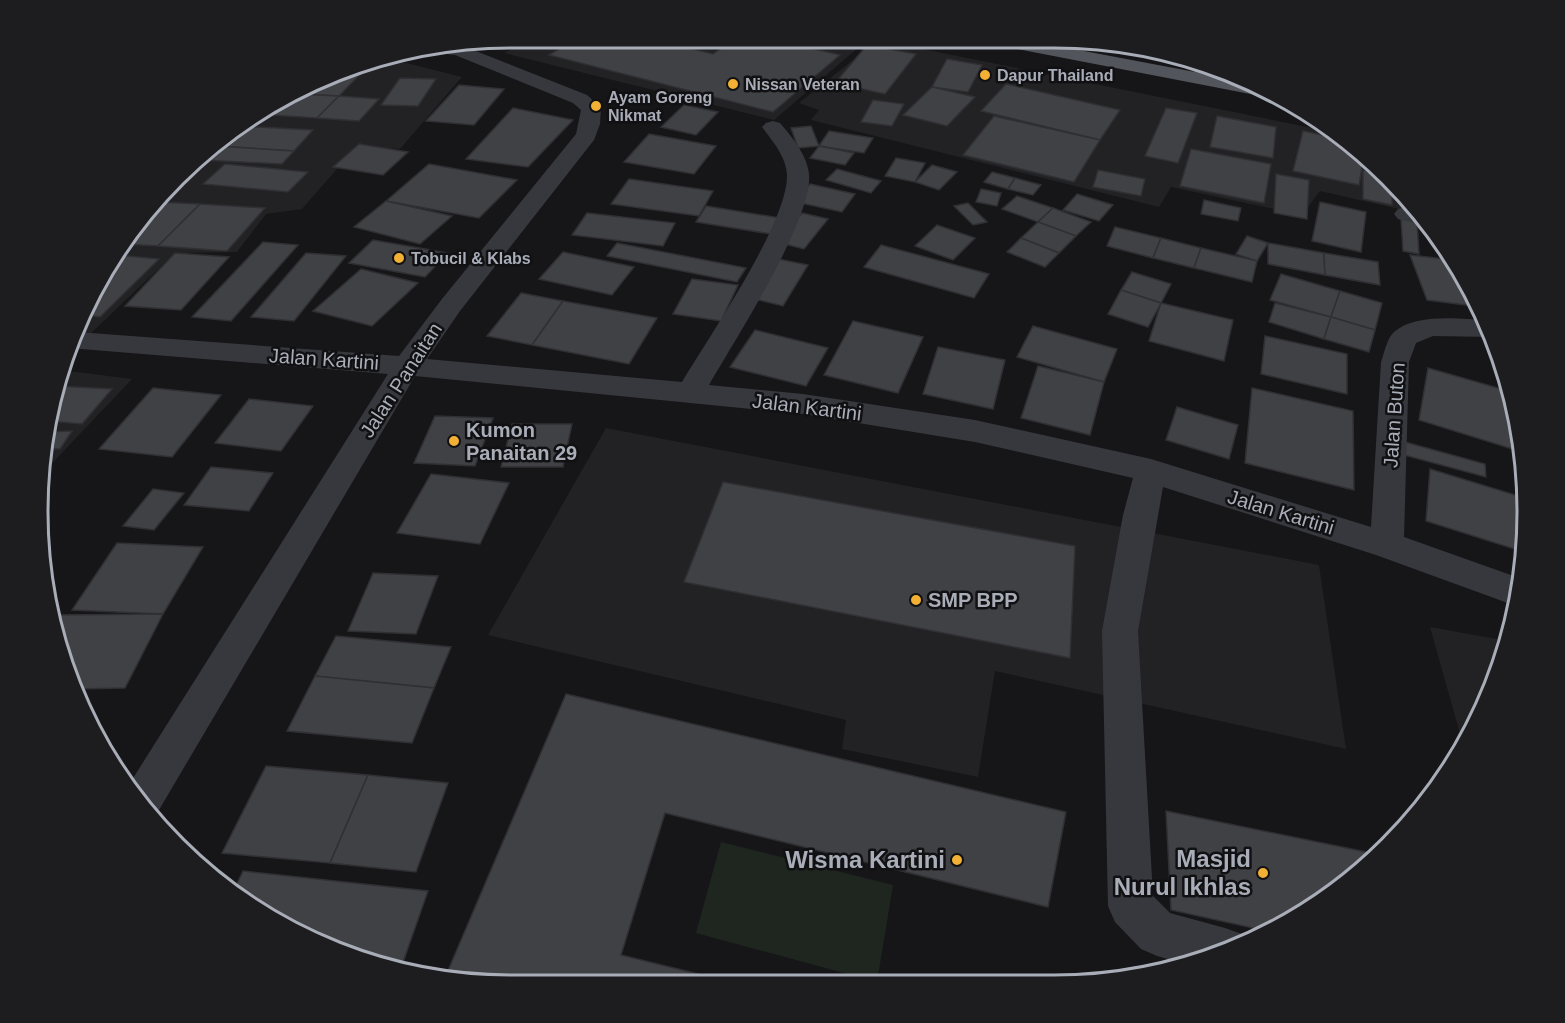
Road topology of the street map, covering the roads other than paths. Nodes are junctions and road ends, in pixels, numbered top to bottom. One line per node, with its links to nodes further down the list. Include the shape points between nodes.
1 (1046, 48): 3 (main road)
2 (461, 51): 7 (street, Jalan Panaitan, via 580,99 591,108 591,117 585,135)
3 (1201, 73)
4 (773, 127): 8 (street, via 791,150 799,177 794,205)
5 (1480, 329): 10 (street, Jalan Buton, via 1429,327 1404,338 1395,362)
6 (81, 341): 7 (street, Jalan Kartini)
7 (407, 366): 8 (street, Jalan Kartini); 12 (street, Jalan Panaitan)
8 (690, 393): 9 (street, Jalan Kartini, via 802,404 975,431)
9 (1151, 471): 10 (street, Jalan Kartini); 13 (street, via 1120,631 1131,906 1157,933)
10 (1387, 544): 11 (street, Jalan Kartini)
11 (1510, 590)
12 (146, 796)
13 (1210, 947)

